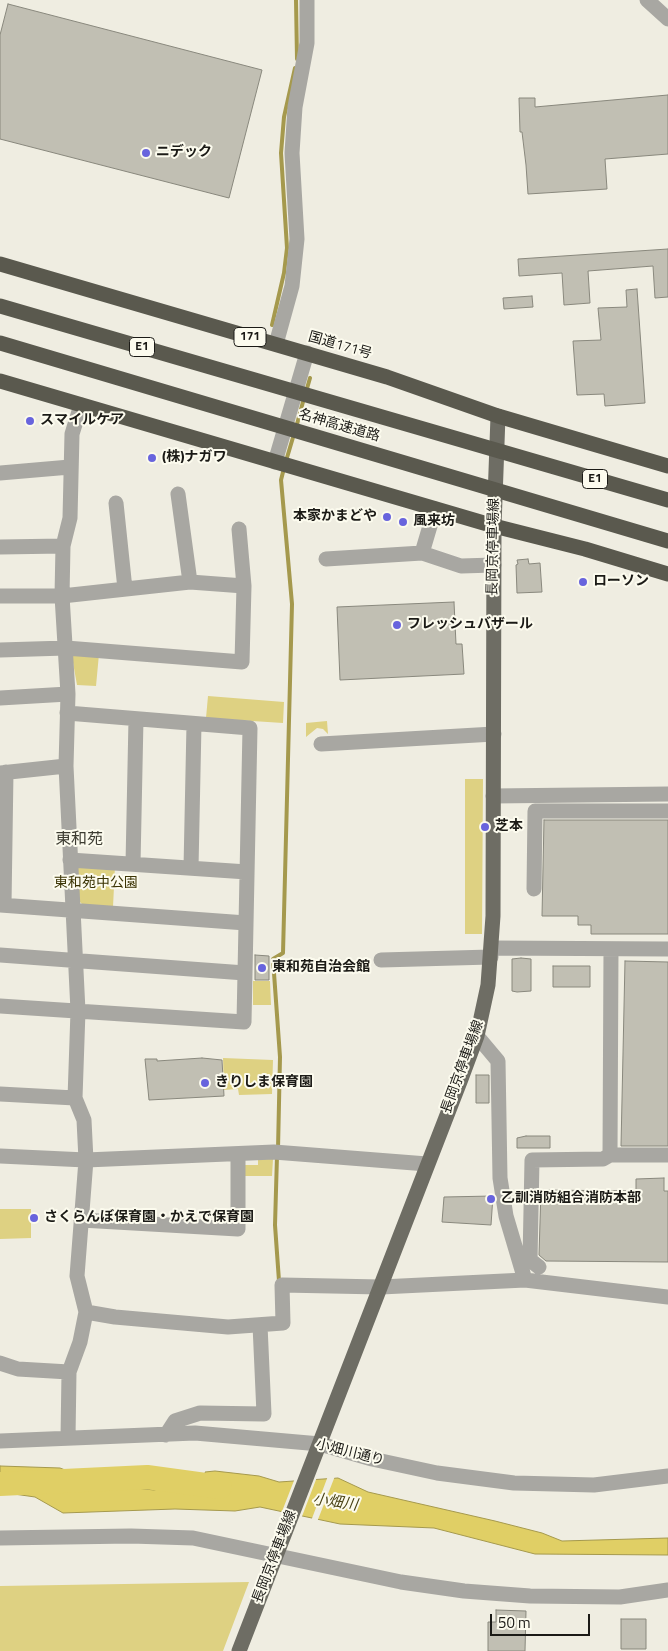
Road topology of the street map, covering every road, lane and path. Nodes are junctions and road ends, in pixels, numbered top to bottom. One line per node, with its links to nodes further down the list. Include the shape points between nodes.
1 (307, 0): 7 (street, via 307,43 295,107 292,154 297,239 292,286)
2 (647, 0): 3 (street)
3 (668, 18)
4 (0, 264): 7 (highway, 国道171号 / 171)
5 (0, 306): 17 (highway, 名神高速道路 / E1)
6 (0, 343): 22 (highway, 名神高速道路)
7 (276, 344): 8 (highway, 国道171号 / 171)
8 (307, 353): 11 (highway, 国道171号 / 171); 12 (street)
9 (0, 381): 10 (highway)
10 (81, 405): 12 (highway); 14 (street, via 72,434)
11 (498, 416): 13 (highway, 国道171号 / 171); 20 (main road, 長岡京停車場線)
12 (282, 464): 19 (highway)
13 (668, 466)
14 (70, 467): 15 (street); 23 (street, via 70,518)
15 (0, 473)
16 (178, 494): 29 (street)
17 (668, 500)
18 (116, 503): 31 (street)
19 (435, 509): 20 (highway); 25 (street)
20 (494, 526): 27 (main road, 長岡京停車場線); 28 (highway)
21 (239, 529): 30 (street)
22 (668, 541)
23 (63, 546): 24 (street); 33 (street)
24 (0, 547)
25 (422, 552): 26 (street); 27 (street, via 461,566)
26 (326, 559)
27 (494, 565): 41 (main road, 長岡京停車場線)
28 (668, 574)
29 (190, 582): 30 (street); 31 (street)
30 (244, 586): 34 (street, via 242,662)
31 (125, 589): 33 (street)
32 (0, 596): 33 (street)
33 (62, 596): 34 (street)
34 (66, 648): 35 (street); 36 (street)
35 (0, 650)
36 (68, 694): 37 (street); 38 (street)
37 (0, 698)
38 (67, 713): 39 (street); 43 (street)
39 (136, 719): 40 (street); 49 (street)
40 (194, 724): 50 (street); 51 (street, via 250,728)
41 (494, 734): 42 (street); 46 (main road, 長岡京停車場線)
42 (321, 744)
43 (66, 766): 44 (street); 48 (street)
44 (3, 773): 53 (street)
45 (668, 794): 46 (street)
46 (493, 796): 58 (main road, 長岡京停車場線)
47 (668, 811): 52 (street, via 534,811)
48 (70, 860): 49 (street); 54 (street)
49 (133, 864): 50 (street)
50 (191, 868): 51 (street)
51 (247, 872): 55 (street)
52 (534, 889)
53 (2, 905): 54 (street)
54 (73, 910): 55 (street); 60 (street)
55 (246, 922): 62 (street)
56 (611, 949): 57 (street); 58 (street); 69 (street)
57 (668, 949)
58 (492, 953): 61 (street); 65 (main road, 長岡京停車場線)
59 (0, 955): 60 (street)
60 (75, 960): 62 (street); 64 (street)
61 (381, 960)
62 (245, 973): 64 (street, via 244,1022)
63 (0, 1006): 64 (street)
64 (78, 1011): 67 (street)
65 (477, 1036): 73 (main road, 長岡京停車場線); 76 (street, via 498,1061 500,1178 506,1216)
66 (0, 1094): 67 (street)
67 (75, 1098): 72 (street, via 84,1120)
68 (238, 1154): 72 (street); 73 (street, via 278,1152); 74 (street, via 238,1228)
69 (610, 1155): 70 (street); 75 (street, via 603,1159 532,1160 530,1260)
70 (668, 1155)
71 (0, 1156): 72 (street)
72 (86, 1160): 74 (street)
73 (427, 1164): 77 (main road, 長岡京停車場線)
74 (81, 1220): 79 (street, via 76,1276)
75 (539, 1268)
76 (525, 1280): 77 (street); 78 (street)
77 (382, 1287): 80 (street, via 282,1285 283,1323); 86 (main road, 長岡京停車場線)
78 (668, 1297)
79 (86, 1312): 80 (street, via 220,1326); 82 (street)
80 (260, 1325): 83 (street, via 264,1414 200,1413 175,1421)
81 (0, 1363): 82 (street, via 18,1369)
82 (69, 1372): 84 (street)
83 (166, 1435): 84 (street, 小畑川通り); 86 (street, 小畑川通り, via 195,1433)
84 (68, 1438): 85 (street, 小畑川通り)
85 (0, 1440)
86 (318, 1448): 87 (street, 小畑川通り, via 437,1474 504,1482 594,1485); 89 (main road, 長岡京停車場線)
87 (668, 1476)
88 (0, 1538): 89 (street, via 193,1538)
89 (278, 1551): 90 (street, via 401,1582 464,1591 572,1598 620,1597); 91 (main road, 長岡京停車場線)
90 (668, 1590)
91 (239, 1651)

